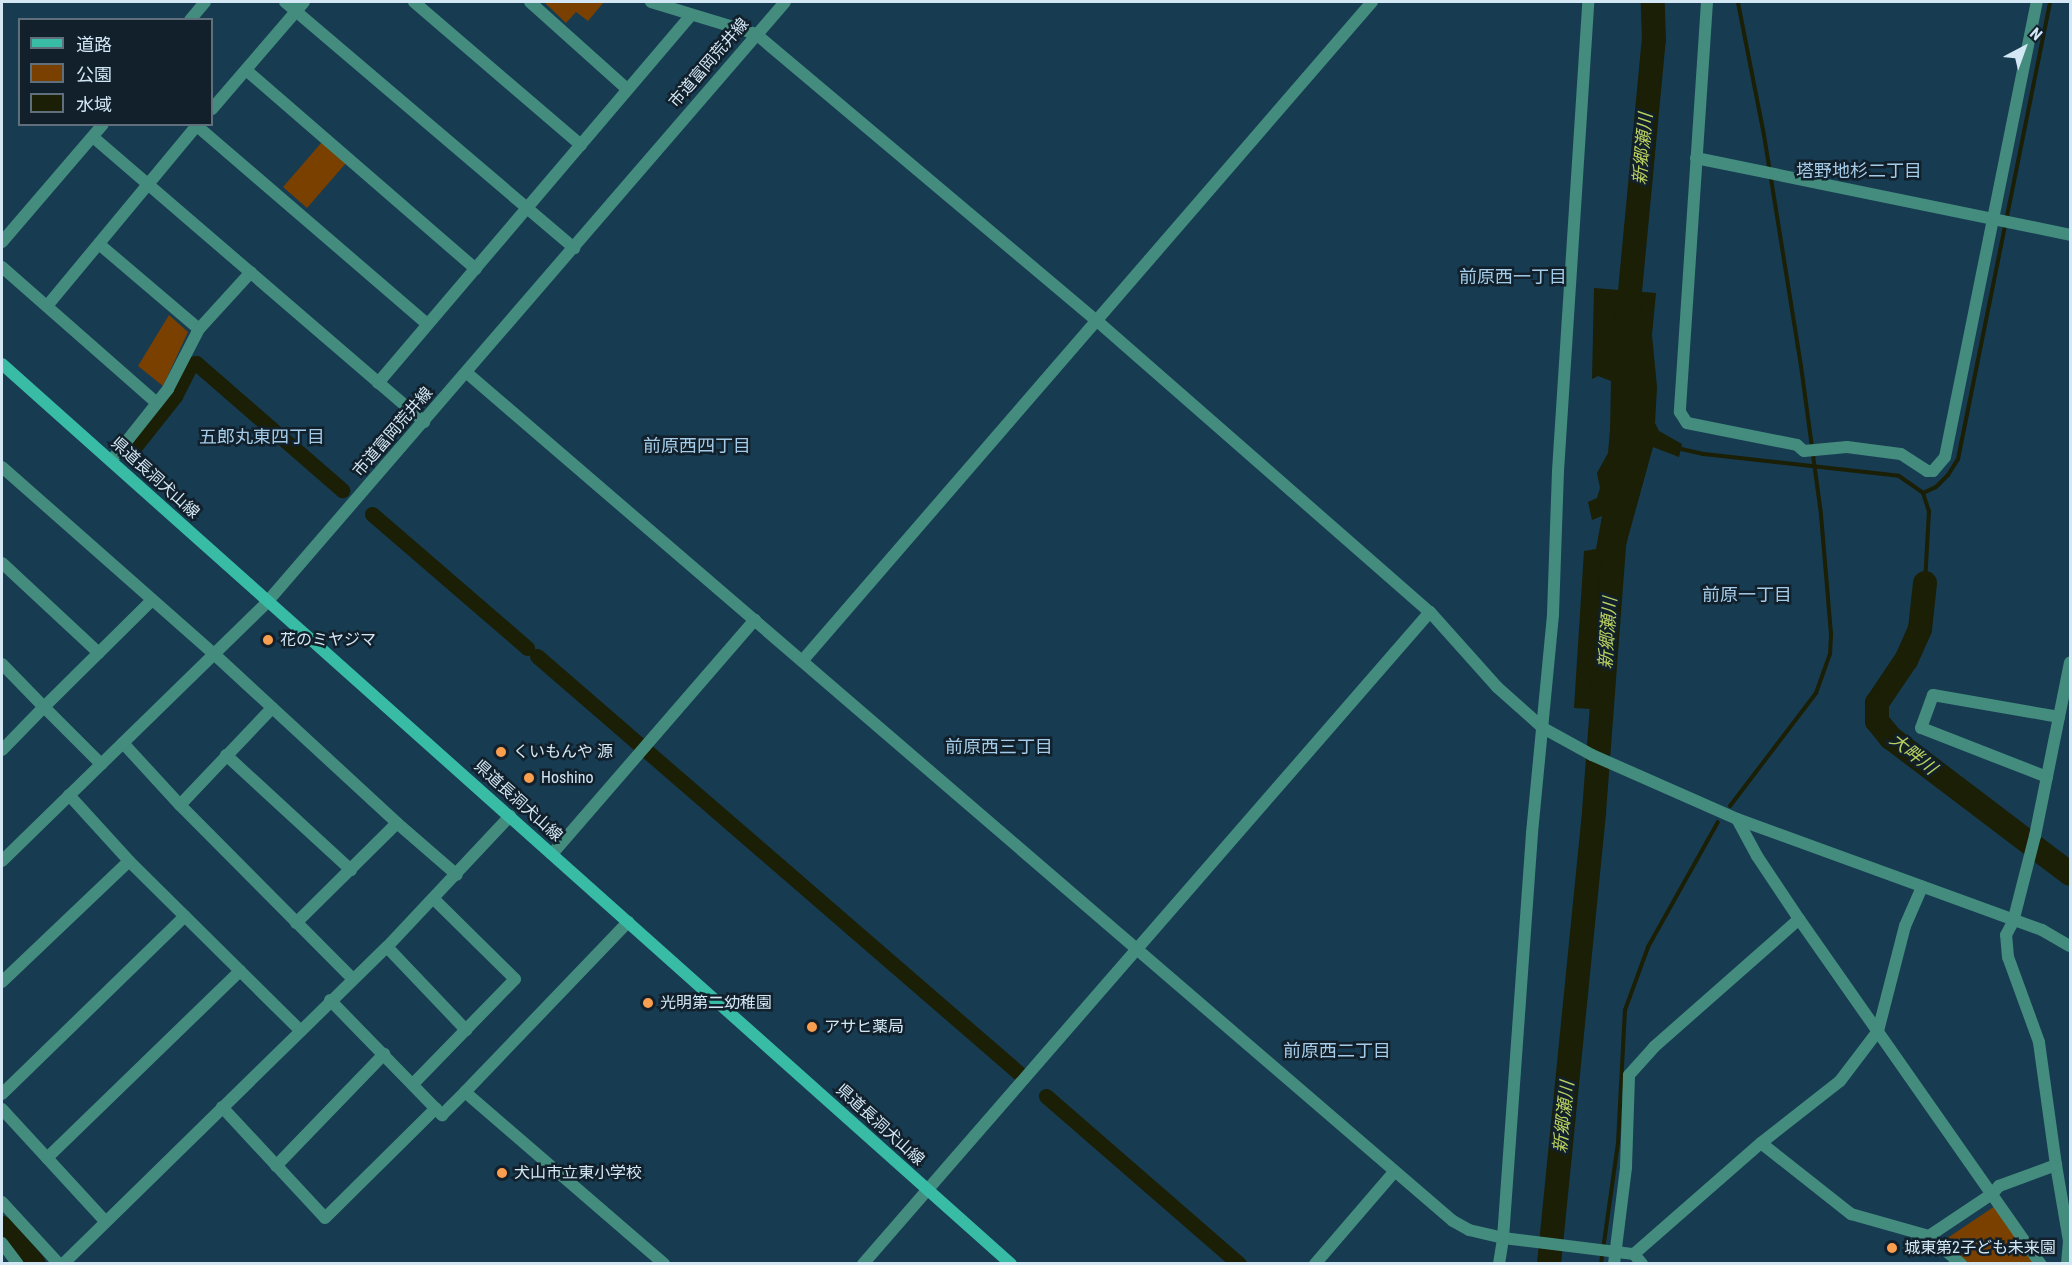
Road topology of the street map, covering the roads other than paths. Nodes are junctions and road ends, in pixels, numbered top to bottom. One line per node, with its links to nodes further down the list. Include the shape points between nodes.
1 (205, 2): 13 (street)
2 (285, 2): 11 (street)
3 (414, 2): 22 (street)
4 (530, 2): 16 (street)
5 (651, 2): 12 (street)
6 (784, 2): 14 (street, 市道富岡荒井線)
7 (1372, 2): 35 (street)
8 (1588, 2): 59 (street)
9 (1707, 2): 23 (street)
10 (2037, 2): 26 (street)
11 (300, 6): 15 (street); 25 (street)
12 (691, 15): 14 (street); 16 (street)
13 (192, 18)
14 (756, 34): 30 (street, 市道富岡荒井線); 35 (street)
15 (246, 70): 17 (street); 32 (street)
16 (627, 89): 22 (street)
17 (213, 108)
18 (101, 126): 21 (street)
19 (197, 126): 24 (street)
20 (199, 126): 36 (street)
21 (93, 137): 24 (street); 28 (street)
22 (581, 145): 25 (street)
23 (1696, 158): 26 (street); 26 (street, via 1680,412 1687,423 1797,446 1804,452 1847,447 1901,454 1927,471 1933,471 1945,457)
24 (148, 183): 29 (street); 33 (street)
25 (529, 208): 30 (street); 32 (street)
26 (1994, 219): 27 (street)
27 (2070, 235)
28 (2, 242)
29 (99, 244): 34 (street); 37 (street)
30 (574, 248): 39 (street, 市道富岡荒井線)
31 (2, 267): 34 (street)
32 (476, 268): 36 (street)
33 (251, 272): 37 (street); 40 (street)
34 (47, 306): 41 (street)
35 (1096, 320): 48 (street); 52 (street)
36 (427, 324): 40 (street)
37 (199, 329): 41 (street)
38 (2, 364): 43 (main road, 県道長洞犬山線)
39 (467, 373): 42 (street, 市道富岡荒井線); 49 (street)
40 (378, 383): 42 (street)
41 (157, 404): 43 (street)
42 (424, 422): 47 (street, 市道富岡荒井線)
43 (111, 461): 47 (main road, 県道長洞犬山線)
44 (2, 467): 46 (street)
45 (2, 563): 50 (street)
46 (152, 601): 50 (street); 51 (street)
47 (268, 601): 51 (street, 市道富岡荒井線); 67 (main road, 県道長洞犬山線)
48 (1430, 612): 59 (street, via 1497,687); 84 (street)
49 (755, 620): 52 (street); 70 (street)
50 (99, 653): 56 (street)
51 (214, 654): 57 (street); 60 (street, 市道富岡荒井線)
52 (803, 660): 84 (street)
53 (2070, 662): 55 (street)
54 (2, 664): 56 (street)
55 (2066, 706): 58 (street)
56 (44, 707): 61 (street); 63 (street)
57 (272, 708): 62 (street); 69 (street)
58 (2059, 717): 64 (street); 64 (street, via 1934,695 1921,728)
59 (1543, 728): 68 (street, via 1592,755); 110 (street)
60 (123, 743): 63 (street, 市道富岡荒井線); 66 (street)
61 (2, 750)
62 (226, 755): 66 (street); 73 (street)
63 (101, 764): 65 (street, 市道富岡荒井線)
64 (2047, 777): 80 (street)
65 (69, 795): 71 (street, 市道富岡荒井線); 72 (street)
66 (180, 805): 81 (street)
67 (510, 816): 70 (main road, 県道長洞犬山線); 74 (street)
68 (1737, 819): 75 (street); 78 (street, via 1756,856)
69 (397, 823): 73 (street); 74 (street)
70 (552, 854): 79 (main road, 県道長洞犬山線)
71 (2, 861)
72 (129, 861): 77 (street); 87 (street)
73 (351, 870): 81 (street)
74 (457, 875): 76 (street)
75 (1922, 887): 80 (street); 91 (street, via 1905,926)
76 (434, 899): 83 (street); 90 (street, via 515,980)
77 (185, 916): 85 (street); 95 (street)
78 (1799, 919): 91 (street); 112 (street, via 1654,1047 1629,1075 1626,1167)
79 (628, 922): 94 (street); 105 (main road, 県道長洞犬山線)
80 (2013, 922): 82 (street, via 2042,930); 102 (street, via 2006,935 2006,948 2038,1042)
81 (296, 923): 86 (street)
82 (2070, 946)
83 (387, 947): 86 (street); 90 (street)
84 (1137, 950): 104 (street); 105 (street)
85 (240, 971): 89 (street); 100 (street)
86 (353, 979): 88 (street)
87 (2, 982)
88 (330, 1000): 89 (street); 92 (street)
89 (300, 1030): 96 (street)
90 (466, 1030): 93 (street)
91 (1878, 1031): 99 (street, via 1840,1081); 106 (street)
92 (384, 1054): 93 (street); 101 (street)
93 (413, 1084): 97 (street)
94 (465, 1092): 97 (street, via 442,1115); 116 (street)
95 (2, 1094)
96 (222, 1107): 101 (street); 108 (street)
97 (436, 1108): 101 (street, via 326,1218)
98 (2, 1109): 100 (street)
99 (1761, 1143): 109 (street, via 1851,1214); 113 (street)
100 (47, 1158): 108 (street)
101 (276, 1166)
102 (2056, 1169): 103 (street); 106 (street, via 1999,1186); 123 (street, via 2068,1241)
103 (2070, 1170)
104 (1395, 1172): 110 (street, via 1454,1221 1469,1230); 119 (street)
105 (929, 1190): 117 (street); 118 (main road, 県道長洞犬山線)
106 (1992, 1194): 109 (street); 122 (street)
107 (2, 1202): 115 (street)
108 (105, 1221): 115 (street)
109 (1929, 1236): 121 (street)
110 (1503, 1238): 112 (street); 120 (street)
111 (2, 1243): 114 (street)
112 (1614, 1258): 113 (street)
113 (1638, 1259)
114 (18, 1263)
115 (61, 1263)
116 (664, 1263)
117 (863, 1263)
118 (1011, 1263)
119 (1315, 1263)
120 (1499, 1263)
121 (1961, 1263)
122 (2041, 1263)
123 (2067, 1263)

